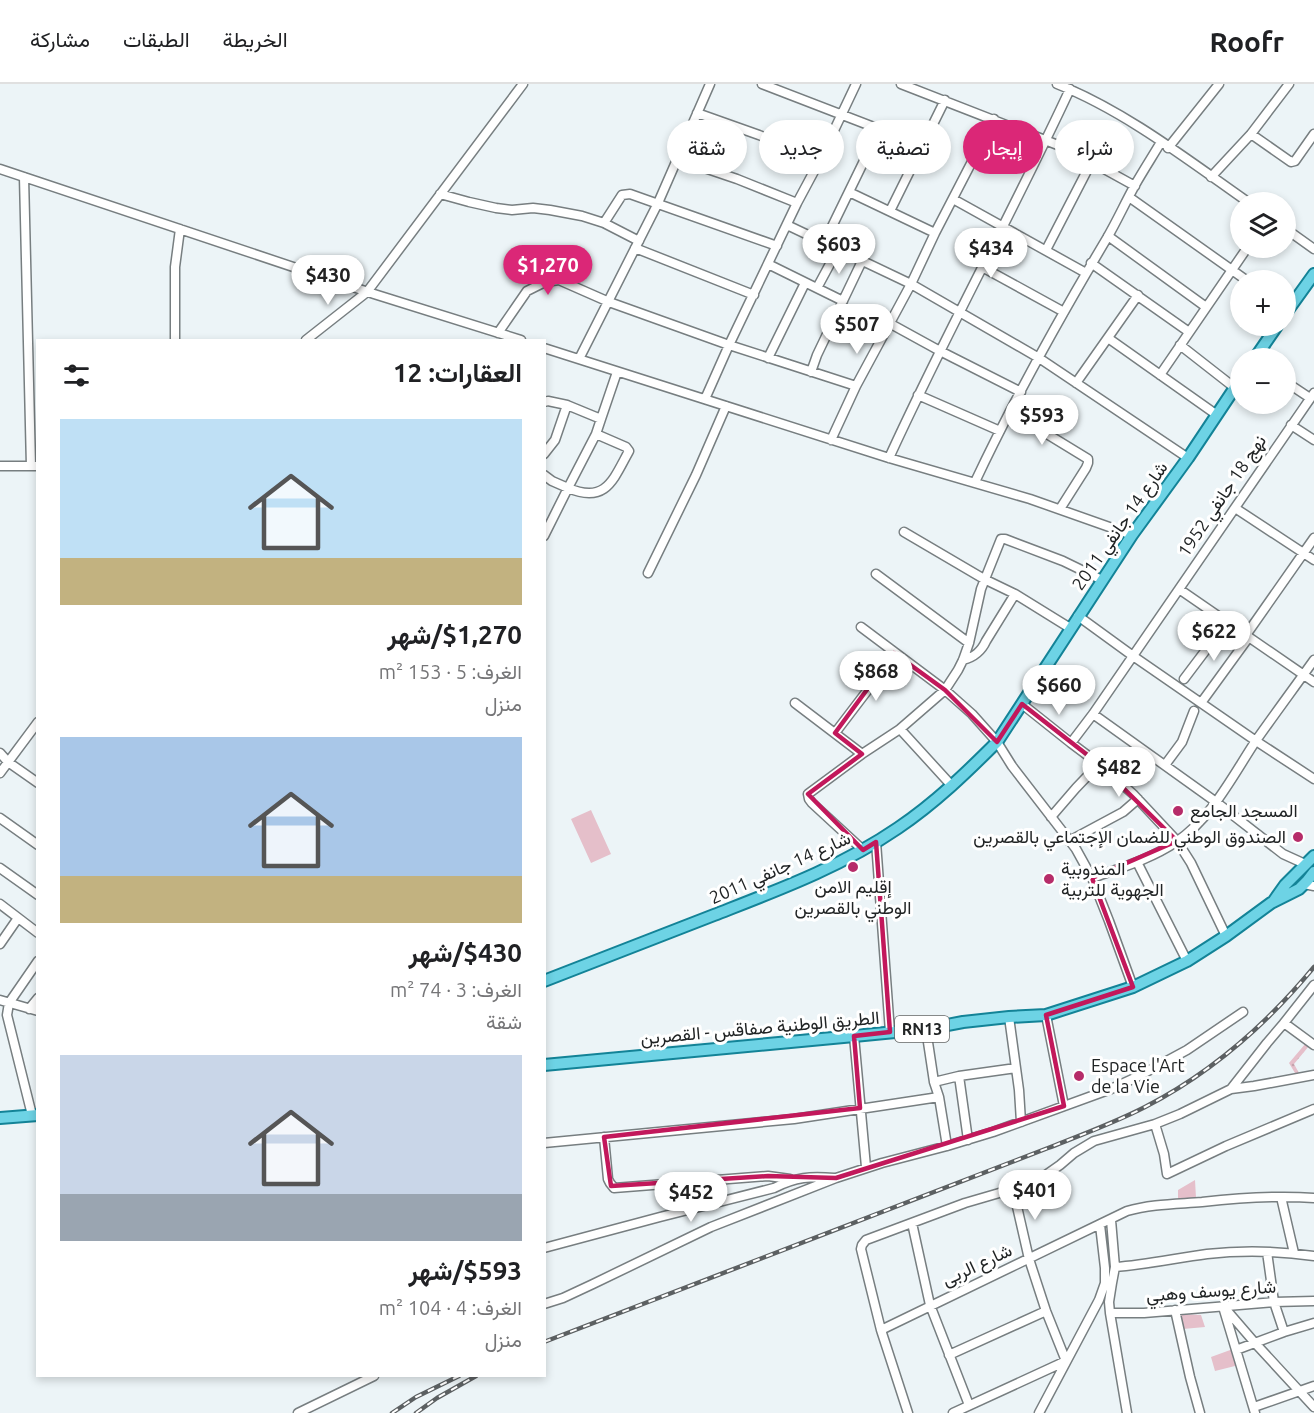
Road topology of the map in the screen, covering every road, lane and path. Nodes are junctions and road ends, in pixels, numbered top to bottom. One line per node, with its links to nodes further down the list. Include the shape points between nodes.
1 (524, 84): 37 (street)
2 (710, 84): 11 (street)
3 (762, 84): 12 (street)
4 (856, 84): 12 (street)
5 (901, 84): 10 (street)
6 (1057, 84): 9 (street)
7 (1219, 84): 23 (street)
8 (1289, 84): 18 (street)
9 (1070, 89): 21 (street); 23 (street)
10 (945, 100): 13 (street); 17 (street)
11 (697, 113): 14 (street); 20 (street)
12 (842, 114): 15 (street); 16 (street)
13 (994, 119): 21 (street); 39 (street)
14 (694, 120)
15 (839, 120)
16 (858, 120)
17 (935, 120)
18 (1251, 134): 19 (street, via 1291,162); 33 (street)
19 (1314, 134)
20 (759, 135)
21 (1046, 140): 22 (street); 45 (street)
22 (1055, 143)
23 (1165, 145): 33 (street); 34 (street)
24 (0, 169): 32 (street)
25 (671, 174): 40 (street)
26 (722, 174): 41 (street)
27 (813, 174): 41 (street)
28 (858, 174): 35 (street)
29 (909, 174): 42 (street)
30 (1085, 174): 55 (street)
31 (1114, 174): 34 (street)
32 (24, 177): 46 (street); 109 (street)
33 (1211, 177): 36 (street)
34 (1135, 186): 38 (street)
35 (849, 192): 42 (street); 50 (street)
36 (1233, 192)
37 (440, 194): 43 (street, via 495,208 550,210); 68 (street)
38 (1129, 197): 49 (street); 61 (street)
39 (953, 199): 45 (street); 47 (street)
40 (658, 203): 43 (street, via 622,195); 51 (street); 52 (street)
41 (797, 203): 44 (street)
42 (890, 212): 47 (street)
43 (604, 223): 51 (street)
44 (787, 225): 50 (street); 52 (street)
45 (1003, 227): 55 (street); 60 (street)
46 (180, 229): 68 (street); 81 (street, via 175,267)
47 (935, 233): 66 (street)
48 (1296, 236): 54 (street)
49 (1108, 237): 58 (street); 74 (street)
50 (824, 243): 53 (street)
51 (637, 244): 69 (street); 73 (street)
52 (777, 246): 59 (street)
53 (838, 249): 57 (street); 67 (street)
54 (1314, 249)
55 (1046, 250): 62 (street)
56 (1240, 258): 61 (street)
57 (862, 261): 66 (street); 72 (street)
58 (1091, 263): 62 (street); 70 (street)
59 (768, 264): 65 (street); 69 (street)
60 (982, 267): 75 (street); 76 (street)
61 (1232, 270)
62 (1086, 273): 76 (street)
63 (1230, 273): 74 (street)
64 (1314, 274): 71 (main road)
65 (805, 283): 67 (street); 88 (street)
66 (911, 284): 75 (street); 77 (street)
67 (817, 288): 72 (street)
68 (367, 292): 79 (street); 82 (street)
69 (754, 295): 84 (street)
70 (1138, 295): 78 (street); 80 (street)
71 (1296, 297)
72 (843, 301): 92 (street)
73 (609, 302): 79 (street, via 559,280 545,282 527,291); 84 (street); 90 (street)
74 (1206, 307): 78 (street)
75 (959, 312): 87 (street); 89 (street)
76 (1064, 312): 89 (street)
77 (890, 323): 87 (street); 96 (street)
78 (1189, 332): 85 (street)
79 (498, 333): 83 (street)
80 (1108, 338): 93 (street); 95 (street)
81 (175, 339)
82 (307, 339)
83 (518, 339)
84 (729, 345): 88 (street); 102 (street)
85 (1180, 345): 93 (street); 94 (street)
86 (546, 349): 90 (street)
87 (940, 351): 98 (street); 99 (street)
88 (768, 358): 92 (street)
89 (1039, 358): 95 (street); 98 (street)
90 (579, 359): 91 (street)
91 (617, 372): 102 (street); 108 (street)
92 (811, 372): 96 (street)
93 (1160, 375): 107 (street)
94 (1230, 379)
95 (1076, 383): 117 (street)
96 (856, 386): 113 (street)
97 (1296, 387): 101 (street)
98 (1021, 392): 106 (street)
99 (918, 395): 111 (street); 116 (street)
100 (1230, 396): 107 (main road, شارع 14 جانفي 2011)
101 (1312, 396): 110 (street, نهج 18 جانفي 1952)
102 (705, 399): 105 (street)
103 (546, 402): 104 (street)
104 (567, 405): 108 (street); 115 (street, via 555,440)
105 (726, 406): 113 (street); 131 (street)
106 (1011, 412): 111 (street); 124 (street, via 1088,459)
107 (1217, 415): 117 (main road, شارع 14 جانفي 2011)
108 (602, 419): 112 (street)
109 (34, 424): 119 (street)
110 (1291, 425): 114 (street); 123 (street, نهج 18 جانفي 1952)
111 (1000, 432): 121 (street)
112 (596, 434): 122 (street); 122 (street, via 629,452 605,489 579,493)
113 (831, 440): 116 (street)
114 (1314, 440)
115 (546, 451)
116 (889, 458): 121 (street)
117 (1188, 458): 127 (main road, شارع 14 جانفي 2011)
118 (0, 466): 119 (street)
119 (34, 466)
120 (546, 476): 122 (street)
121 (975, 482): 124 (street)
122 (568, 488): 125 (street)
123 (1235, 508): 129 (street); 135 (street, نهج 18 جانفي 1952)
124 (1060, 509): 127 (street)
125 (546, 532)
126 (904, 532): 133 (street)
127 (1132, 535): 134 (main road, شارع 14 جانفي 2011)
128 (1314, 538): 129 (street)
129 (1303, 553): 130 (street); 141 (street)
130 (1314, 560)
131 (648, 573)
132 (876, 574): 142 (street)
133 (984, 579): 134 (street, via 1003,539); 136 (street); 142 (street)
134 (1102, 580): 137 (main road, شارع 14 جانفي 2011)
135 (1179, 589): 138 (street); 144 (street, نهج 18 جانفي 1952)
136 (1016, 594): 140 (street); 145 (street, via 983,648)
137 (1078, 616): 140 (main road, شارع 14 جانفي 2011); 144 (street)
138 (1227, 622): 141 (street); 148 (street)
139 (861, 627): 143 (street)
140 (1070, 628): 153 (main road, شارع 14 جانفي 2011)
141 (1247, 636): 147 (street); 152 (street)
142 (969, 643): 145 (street)
143 (894, 653): 150 (street); 158 (street)
144 (1133, 657): 152 (street); 155 (street, نهج 18 جانفي 1952)
145 (963, 660): 150 (street)
146 (1314, 660): 147 (street)
147 (1304, 675): 149 (street); 159 (street)
148 (1184, 679)
149 (1314, 682)
150 (945, 690): 157 (street); 160 (street)
151 (795, 703): 158 (street)
152 (1201, 703): 159 (street)
153 (1022, 704): 160 (main road, شارع 14 جانفي 2011); 161 (street)
154 (1194, 711): 166 (street, via 1182,742)
155 (1094, 714): 161 (street, نهج 18 جانفي 1952); 166 (street)
156 (36, 725): 164 (street)
157 (900, 729): 163 (street); 170 (street)
158 (835, 733): 163 (street)
159 (1256, 741): 168 (street); 172 (street)
160 (997, 742): 170 (main road, شارع 14 جانفي 2011); 173 (street)
161 (1071, 742): 165 (street)
162 (0, 753): 164 (street)
163 (862, 754): 179 (street, via 808,796)
164 (8, 762): 167 (street); 169 (street)
165 (1099, 764): 171 (street); 173 (street)
166 (1165, 765): 172 (street)
167 (0, 773)
168 (1314, 779)
169 (36, 782)
170 (952, 786): 177 (main road, شارع 14 جانفي 2011)
171 (1138, 800): 175 (street); 176 (street)
172 (1216, 801): 176 (street); 180 (street)
173 (1051, 817): 175 (street)
174 (0, 818): 178 (street)
175 (1070, 841): 186 (street)
176 (1178, 841): 182 (street); 193 (street)
177 (876, 842): 179 (main road, شارع 14 جانفي 2011); 207 (street)
178 (36, 844)
179 (863, 850): 197 (main road, شارع 14 جانفي 2011, via 771,893)
180 (1283, 854): 184 (street); 185 (street)
181 (1314, 856): 184 (main road, الطريق الوطنية صفاقس - القصرين)
182 (1137, 862): 186 (street); 195 (street)
183 (1, 872): 188 (street)
184 (1311, 872): 185 (main road, الطريق الوطنية صفاقس - القصرين); 187 (main road, الطريق الوطنية صفاقس - القصرين)
185 (1295, 874): 187 (main road); 189 (main road, الطريق الوطنية صفاقس - القصرين)
186 (1092, 878): 199 (street)
187 (1309, 885): 189 (main road, الطريق الوطنية صفاقس - القصرين)
188 (36, 894)
189 (1273, 902): 193 (main road, الطريق الوطنية صفاقس - القصرين / RN13)
190 (0, 904): 191 (street)
191 (18, 918): 192 (street); 194 (street)
192 (36, 932)
193 (1226, 936): 195 (main road, الطريق الوطنية صفاقس - القصرين / RN13)
194 (0, 945)
195 (1187, 961): 199 (main road, الطريق الوطنية صفاقس - القصرين / RN13)
196 (36, 965): 200 (street)
197 (546, 980)
198 (1314, 985): 205 (street)
199 (1133, 987): 203 (main road, الطريق الوطنية صفاقس - القصرين / RN13)
200 (4, 1002): 201 (street); 220 (street)
201 (33, 1010)
202 (1243, 1012): 217 (street, via 1155,1068)
203 (1046, 1015): 204 (main road, الطريق الوطنية صفاقس - القصرين / RN13); 217 (street)
204 (1010, 1017): 206 (main road, الطريق الوطنية صفاقس - القصرين / RN13); 211 (street)
205 (1284, 1023): 209 (street); 215 (street)
206 (926, 1029): 207 (main road, الطريق الوطنية صفاقس - القصرين / RN13); 214 (street)
207 (890, 1032): 208 (main road, الطريق الوطنية صفاقس - القصرين / RN13)
208 (854, 1036): 210 (main road, الطريق الوطنية صفاقس - القصرين / RN13); 218 (street)
209 (1314, 1046)
210 (546, 1065)
211 (1016, 1068): 213 (street); 222 (street)
212 (1314, 1074): 215 (street)
213 (959, 1076): 214 (street); 225 (street)
214 (934, 1082): 216 (street)
215 (1231, 1089): 223 (street)
216 (939, 1097): 218 (street); 227 (street)
217 (1064, 1106): 222 (street)
218 (860, 1108): 224 (street, via 794,1119); 228 (street)
219 (1314, 1109): 223 (street, via 1167,1174)
220 (35, 1115): 221 (main road)
221 (0, 1118)
222 (1022, 1122): 225 (street)
223 (1155, 1124): 231 (street, via 1094,1141 1040,1179)
224 (604, 1137): 226 (street); 230 (street, via 608,1179 614,1188 768,1176)
225 (968, 1140): 227 (street)
226 (546, 1143)
227 (948, 1146): 228 (street)
228 (866, 1167): 229 (street)
229 (836, 1178): 230 (street); 246 (street, via 711,1227)
230 (791, 1179): 237 (street, via 774,1188)
231 (1013, 1189): 235 (street); 241 (street)
232 (1281, 1197): 233 (street, شارع الربى); 234 (street, شارع الربى, via 1139,1208); 239 (street)
233 (1314, 1198)
234 (1111, 1220): 236 (street, شارع الربى); 242 (street)
235 (912, 1223): 247 (street); 253 (street, via 862,1245)
236 (1100, 1225): 241 (street, شارع الربى); 243 (street)
237 (546, 1247)
238 (1267, 1252): 239 (street); 242 (street, via 1207,1254); 245 (street)
239 (1294, 1252): 240 (street)
240 (1314, 1256)
241 (1029, 1259): 247 (street, شارع الربى); 250 (street)
242 (1115, 1267): 243 (street)
243 (1109, 1283): 251 (street); 258 (street)
244 (1314, 1301): 245 (street, شارع يوسف وهبي)
245 (1274, 1302): 248 (street, شارع يوسف وهبي); 254 (street)
246 (546, 1303)
247 (930, 1305): 253 (street, شارع الربى); 257 (street)
248 (1224, 1307): 249 (street, شارع يوسف وهبي); 255 (street); 256 (street)
249 (1175, 1310): 251 (street, شارع يوسف وهبي); 270 (street)
250 (1046, 1311): 257 (street); 258 (street)
251 (1110, 1313): 269 (street)
252 (1314, 1323): 254 (street)
253 (881, 1330): 266 (street)
254 (1284, 1332): 255 (street)
255 (1255, 1343): 256 (street); 261 (street)
256 (1236, 1350): 264 (street)
257 (949, 1355): 262 (street)
258 (1066, 1361): 262 (street); 268 (street)
259 (373, 1377): 265 (street)
260 (1314, 1386): 261 (street)
261 (1299, 1391): 263 (street); 264 (street)
262 (969, 1405): 267 (street)
263 (1314, 1407)
264 (1255, 1410)
265 (298, 1413)
266 (908, 1413)
267 (953, 1413)
268 (1039, 1413)
269 (1127, 1413)
270 (1200, 1413)

